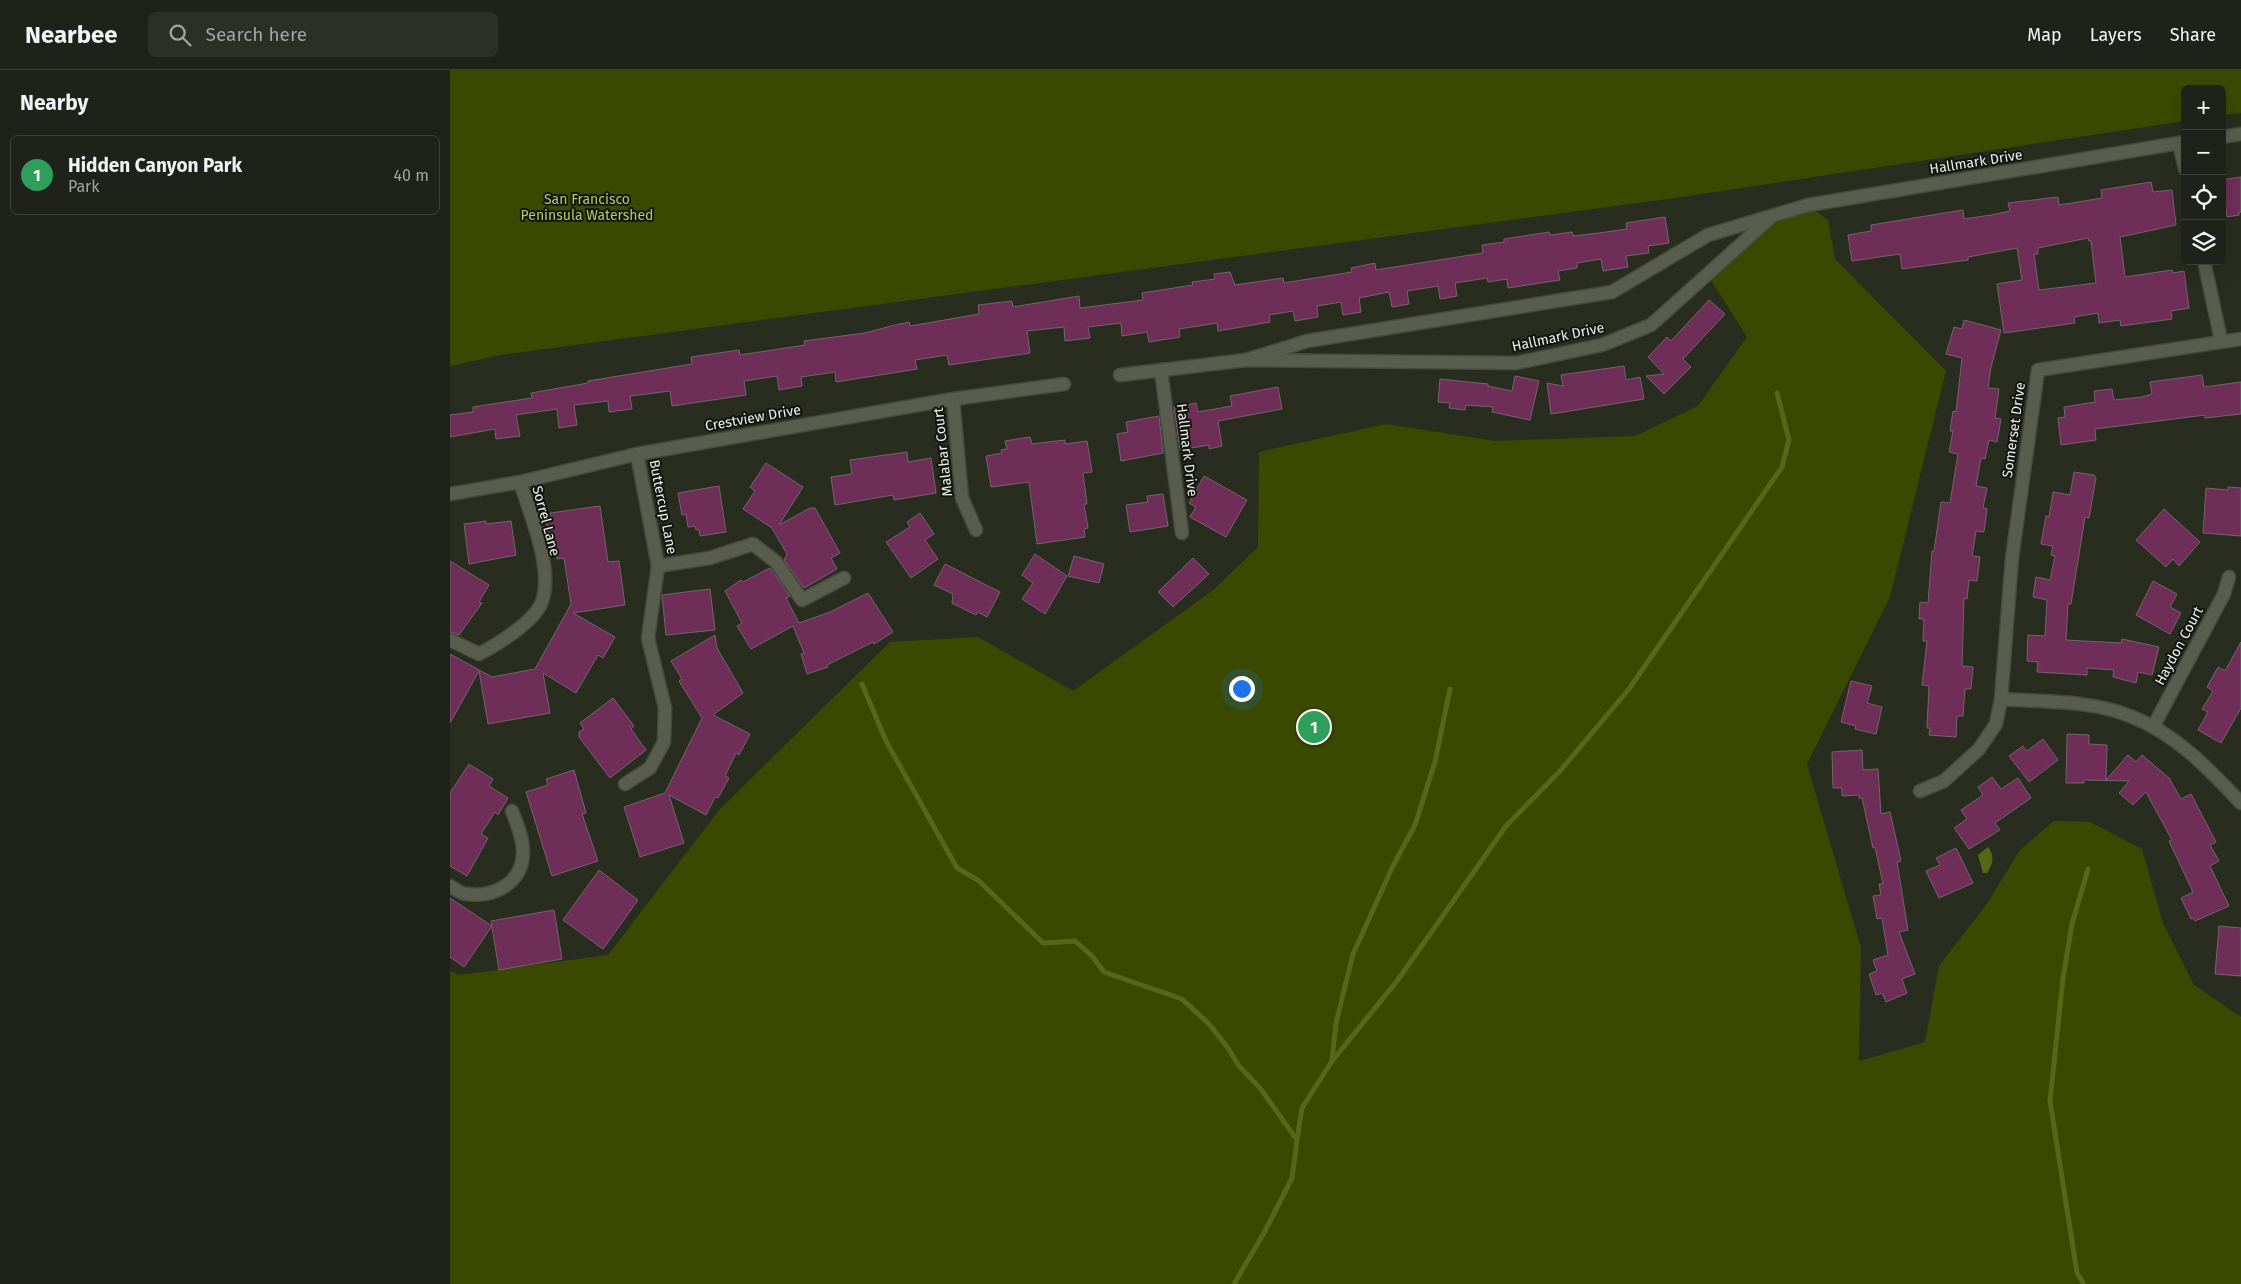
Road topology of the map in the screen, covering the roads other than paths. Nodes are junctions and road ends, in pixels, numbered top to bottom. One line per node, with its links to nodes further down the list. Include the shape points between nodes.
1 (2241, 134): 2 (street)
2 (2226, 136)
3 (2181, 143): 4 (street, Hallmark Drive, via 1808,205)
4 (1772, 216): 8 (street, Hallmark Drive, via 1708,235 1612,292 1307,341); 8 (street, Hallmark Drive, via 1651,325 1602,345 1516,363)
5 (2205, 265): 7 (street)
6 (2241, 339): 7 (street, Somerset Drive)
7 (2221, 340): 22 (street, Somerset Drive, via 2038,370 2012,558)
8 (1246, 360): 9 (street, Hallmark Drive)
9 (1161, 370): 10 (street, Hallmark Drive); 17 (street, Hallmark Drive)
10 (1120, 375)
11 (1064, 384): 12 (street, Crestview Drive)
12 (952, 399): 13 (street, Crestview Drive); 16 (street, Malabar Court, via 962,498)
13 (637, 454): 14 (street, Crestview Drive); 18 (street, Buttercup Lane)
14 (520, 482): 15 (street, Crestview Drive); 21 (street, Sorrel Lane, via 542,556 544,593 540,606 531,618 479,654)
15 (450, 494)
16 (976, 530)
17 (1182, 534)
18 (658, 566): 20 (street, Buttercup Lane, via 710,558 753,544 776,562 802,600); 24 (street, Buttercup Lane, via 648,638 665,708 664,742 650,768)
19 (2229, 577): 23 (street, Haydon Court, via 2224,594)
20 (844, 578)
21 (450, 640)
22 (2001, 699): 23 (street, via 2088,706 2130,716); 25 (street, via 1996,724 1979,749 1944,781)
23 (2153, 727): 26 (street, via 2186,750)
24 (625, 784)
25 (1920, 791)
26 (2241, 803)
27 (512, 811): 28 (street, via 523,852 516,877 493,894 465,894)
28 (450, 886)

